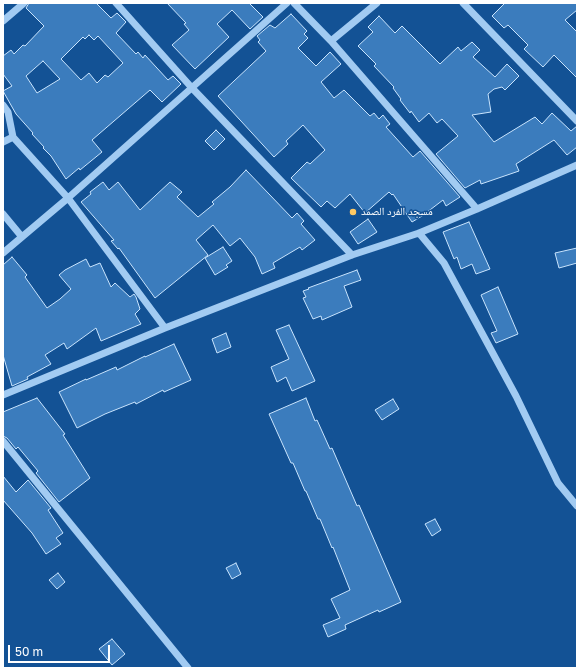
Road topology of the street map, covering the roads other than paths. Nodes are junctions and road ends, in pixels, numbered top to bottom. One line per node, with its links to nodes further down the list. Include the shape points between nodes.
1 (24, 3): 7 (street)
2 (116, 3): 9 (street)
3 (287, 3): 9 (street)
4 (294, 3): 8 (street)
5 (377, 3): 8 (street)
6 (463, 3): 11 (street)
7 (3, 21)
8 (331, 41): 16 (street)
9 (192, 88): 15 (street); 21 (street)
10 (3, 105): 12 (street, via 8,112)
11 (577, 121)
12 (13, 137): 13 (street); 15 (street)
13 (3, 142)
14 (577, 165): 16 (street)
15 (68, 198): 19 (street); 22 (street)
16 (477, 209): 18 (street)
17 (3, 214): 19 (street)
18 (419, 233): 21 (street); 25 (street, via 444,264 516,396 558,483)
19 (22, 237): 20 (street)
20 (3, 253)
21 (352, 255): 22 (street)
22 (164, 328): 23 (street)
23 (3, 395)
24 (3, 441): 26 (street)
25 (577, 506)
26 (188, 668)

